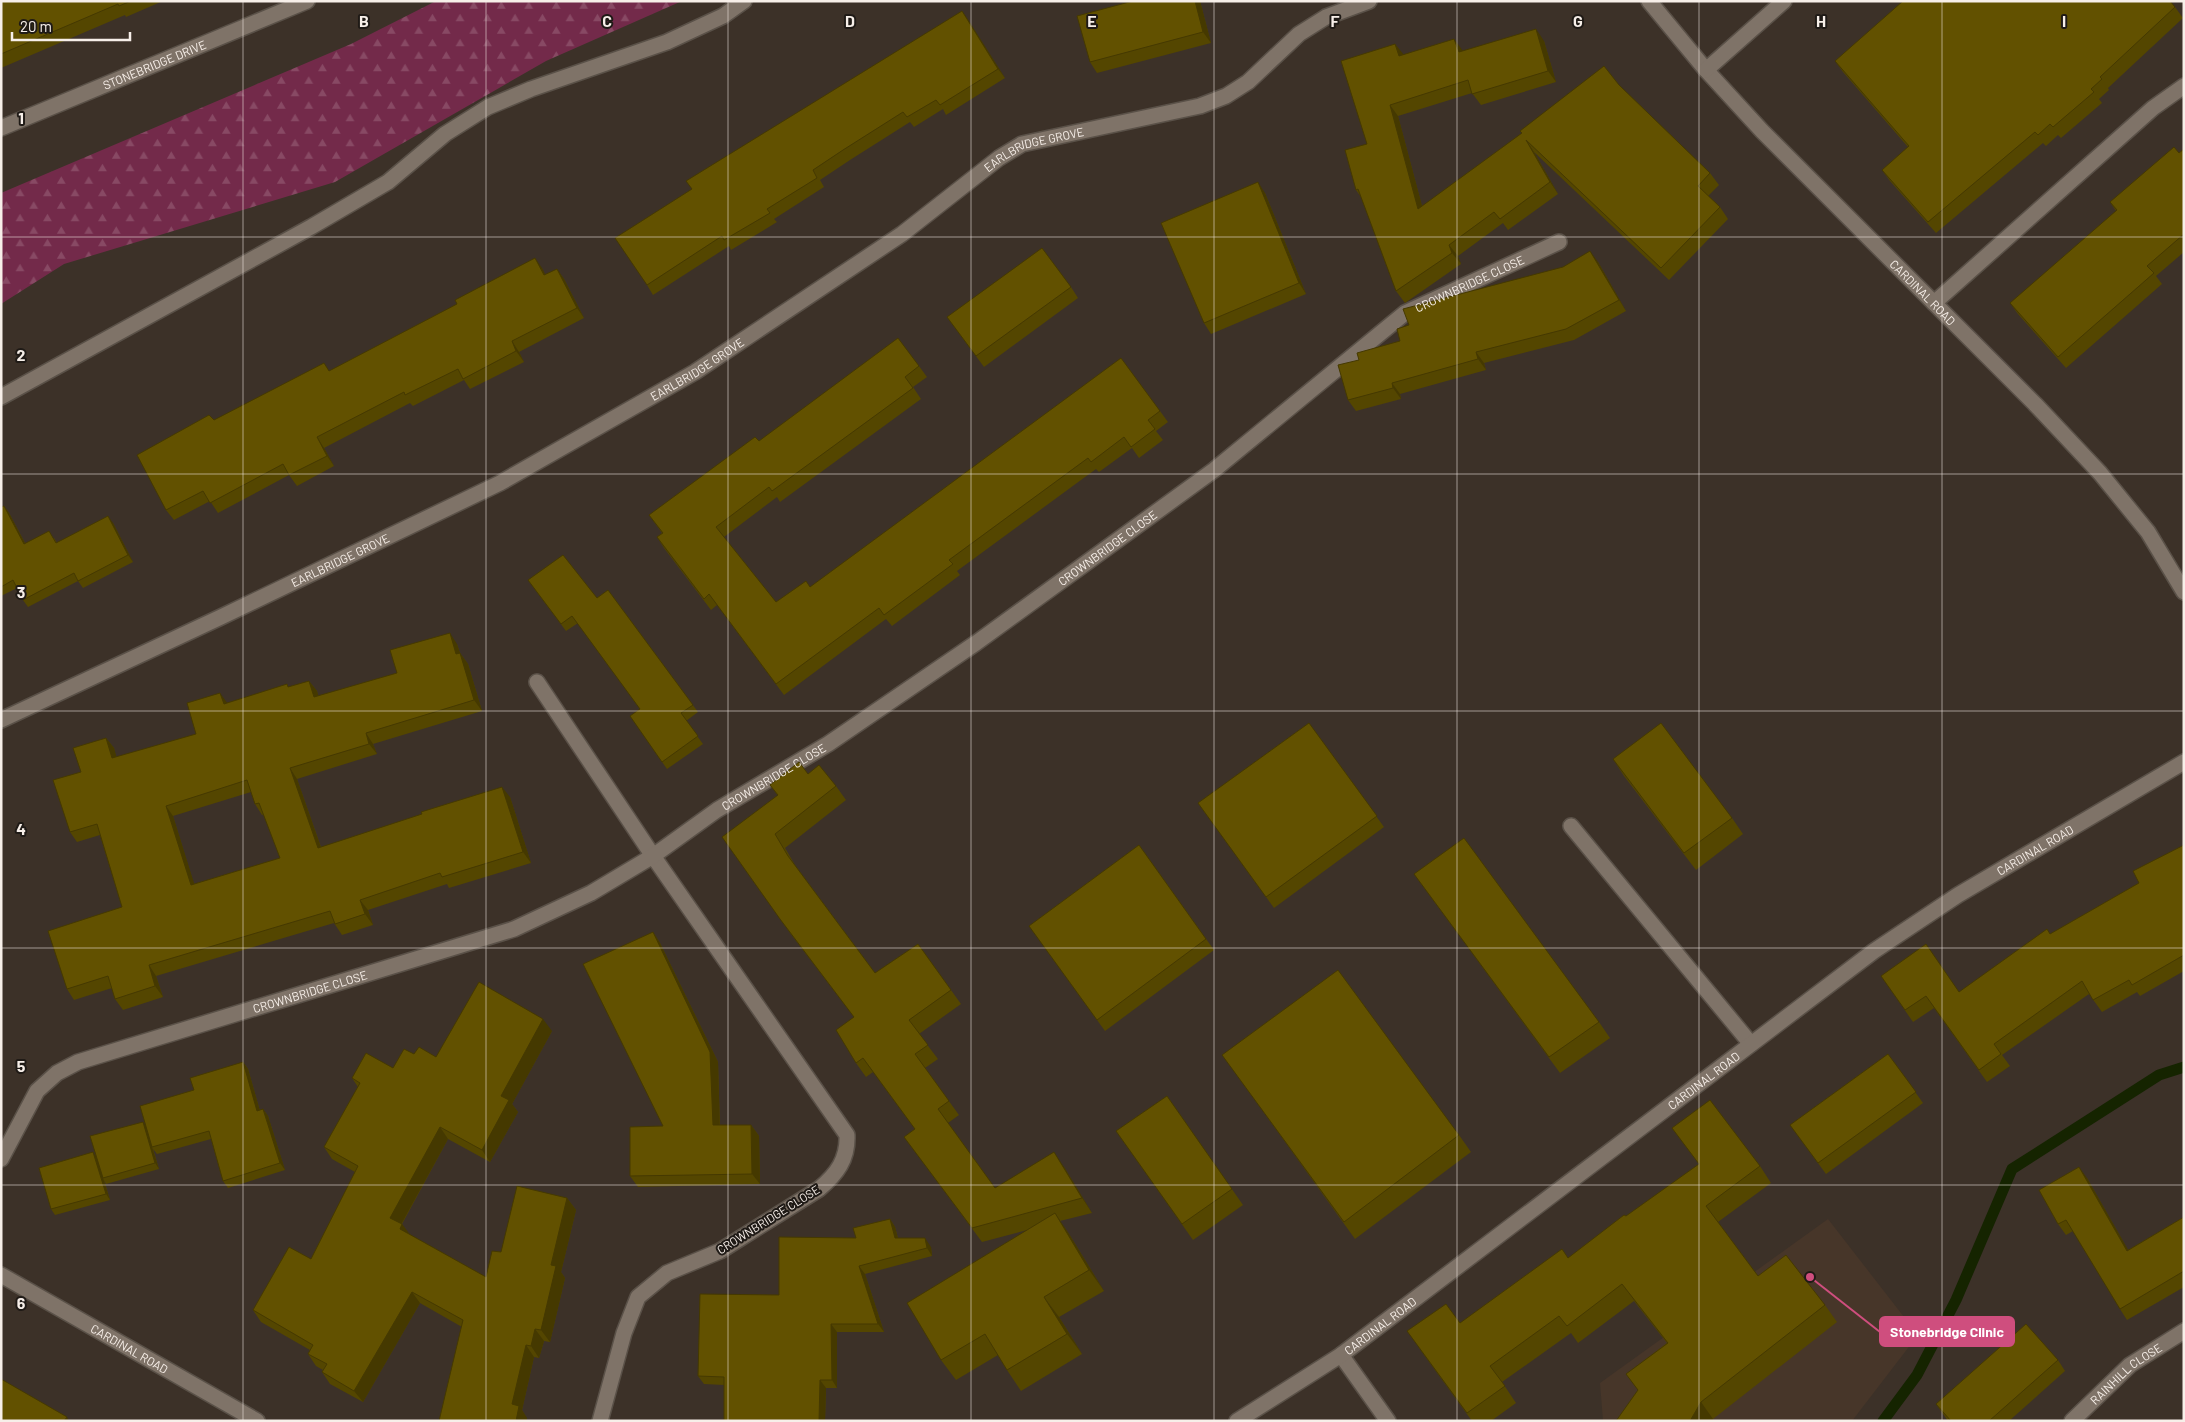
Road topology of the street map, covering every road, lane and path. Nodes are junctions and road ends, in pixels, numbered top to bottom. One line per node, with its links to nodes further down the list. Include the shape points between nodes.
1 (307, 1): 8 (street, STONEBRIDGE DRIVE)
2 (744, 1): 11 (street, via 723,16 667,42 531,88 488,107 445,134 388,182)
3 (1369, 1): 14 (street, EARLBRIDGE GROVE, via 1326,17 1299,34 1248,82 1226,96 1200,106 1022,144 998,158 902,234 695,372 500,484)
4 (1649, 1): 6 (street, CARDINAL ROAD)
5 (1784, 1): 6 (street)
6 (1706, 70): 10 (street, CARDINAL ROAD, via 1762,131)
7 (2184, 86): 10 (street, via 2153,108)
8 (1, 128)
9 (1559, 242): 17 (street, CROWNBRIDGE CLOSE, via 1405,314 1214,470 984,637 828,744 717,810)
10 (1934, 303): 12 (street, CARDINAL ROAD, via 2100,473 2148,532)
11 (1, 397)
12 (2184, 592)
13 (537, 682): 17 (street, CROWNBRIDGE CLOSE)
14 (1, 720)
15 (2184, 762): 18 (street, CARDINAL ROAD, via 1958,895 1874,951)
16 (1571, 826): 18 (street)
17 (653, 856): 19 (street, CROWNBRIDGE CLOSE, via 591,893 514,929 78,1062 57,1072 37,1091); 24 (street, CROWNBRIDGE CLOSE, via 847,1135 848,1148 833,1176 819,1188 720,1250 667,1273 638,1297 624,1333)
18 (1751, 1044): 22 (street, CARDINAL ROAD)
19 (1, 1159)
20 (1, 1275): 23 (street, CARDINAL ROAD)
21 (2184, 1331): 27 (street, RAINHILL CLOSE, via 2130,1365)
22 (1341, 1355): 25 (street, CARDINAL ROAD); 26 (street)
23 (257, 1421)
24 (600, 1421)
25 (1237, 1421)
26 (1388, 1421)
27 (2072, 1421)

